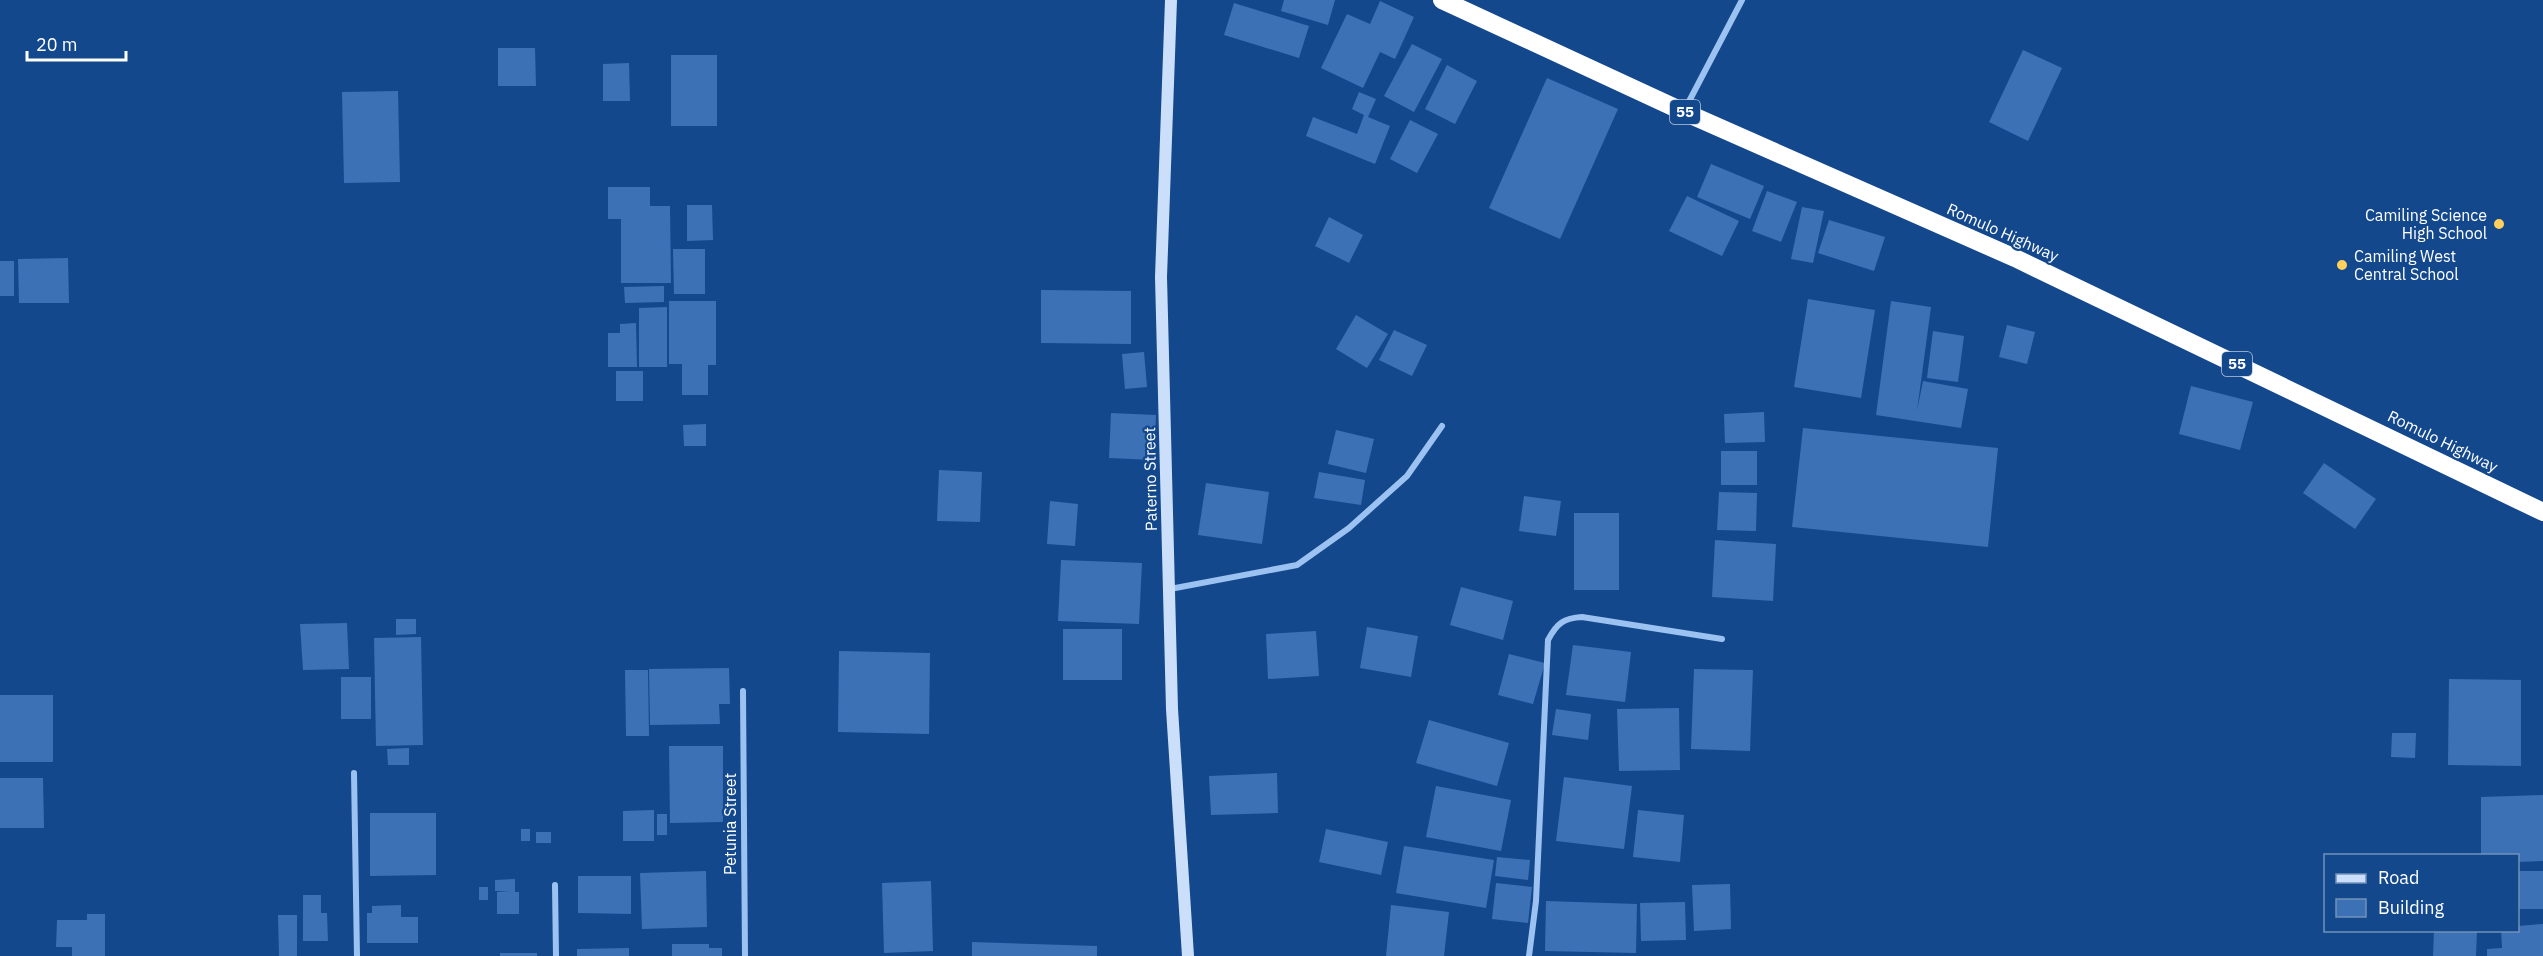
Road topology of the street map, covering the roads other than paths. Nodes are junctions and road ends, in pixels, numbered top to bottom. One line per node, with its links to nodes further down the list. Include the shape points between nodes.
1 (1171, 0): 7 (street, Paterno Street, via 1161,277)
2 (1442, 0): 4 (highway, Romulo Highway / 55)
3 (1742, 0): 4 (street)
4 (1684, 111): 6 (highway, Romulo Highway / 55, via 2015,258)
5 (1442, 426): 7 (street, via 1407,476 1349,528 1297,564)
6 (2543, 512)
7 (1170, 589): 15 (street, Paterno Street, via 1172,709)
8 (1722, 639): 16 (street, via 1582,617 1565,618 1555,627 1548,640 1536,901)
9 (743, 691): 14 (street, Petunia Street)
10 (354, 773): 12 (street)
11 (555, 885): 13 (street)
12 (357, 956)
13 (556, 956)
14 (745, 956)
15 (1188, 956)
16 (1529, 956)

